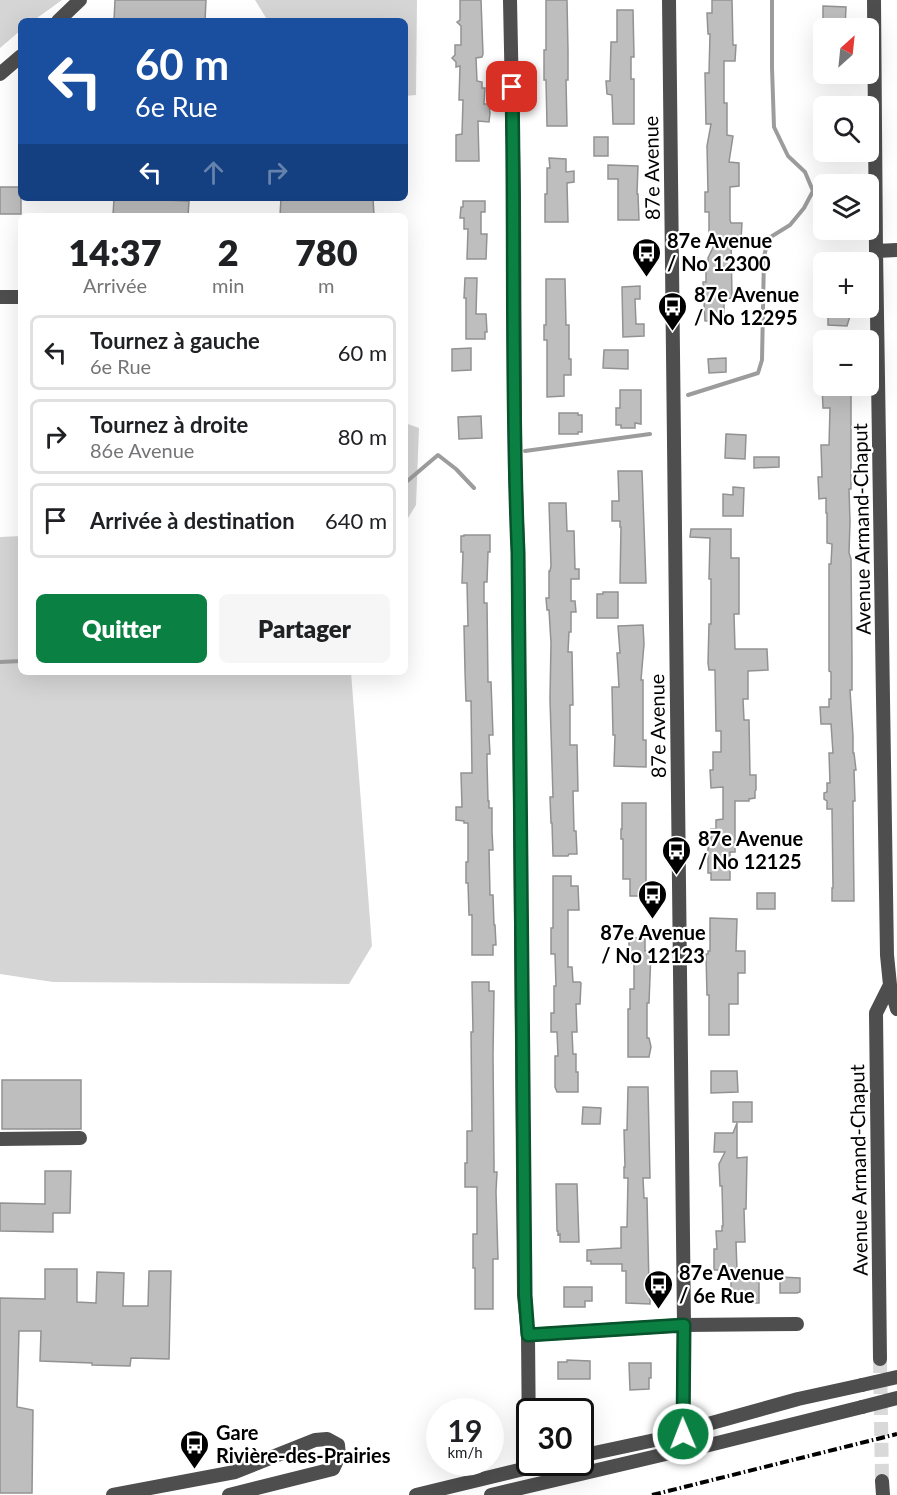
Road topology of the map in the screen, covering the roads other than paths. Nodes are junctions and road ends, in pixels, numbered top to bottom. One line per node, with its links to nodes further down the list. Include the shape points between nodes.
1 (80, 0): 5 (street)
2 (510, 0): 18 (street)
3 (669, 0): 17 (street, 87e Avenue)
4 (874, 0): 9 (street, Avenue Armand-Chaput)
5 (61, 18)
6 (18, 59): 7 (street)
7 (0, 74)
8 (897, 250): 9 (street)
9 (876, 251): 12 (street, Avenue Armand-Chaput, via 887,955)
10 (0, 297): 11 (street)
11 (18, 297)
12 (894, 984): 13 (street, Avenue Armand-Chaput); 19 (street, Avenue Armand-Chaput, via 876,1013)
13 (897, 1009)
14 (80, 1138): 15 (street)
15 (0, 1139)
16 (797, 1324): 17 (street)
17 (684, 1325): 18 (street); 23 (street, 87e Avenue)
18 (528, 1335): 21 (street)
19 (880, 1359)
20 (897, 1377): 23 (street, bridge, via 798,1399)
21 (529, 1398)
22 (897, 1398): 24 (street, bridge)
23 (683, 1434): 24 (street, 87e Avenue); 25 (street)
24 (685, 1451): 30 (street)
25 (594, 1453)
26 (516, 1471): 29 (street)
27 (113, 1495): 28 (street, via 235,1472 315,1440 327,1439 338,1445 339,1456 333,1469)
28 (229, 1495)
29 (416, 1495)
30 (491, 1495)

